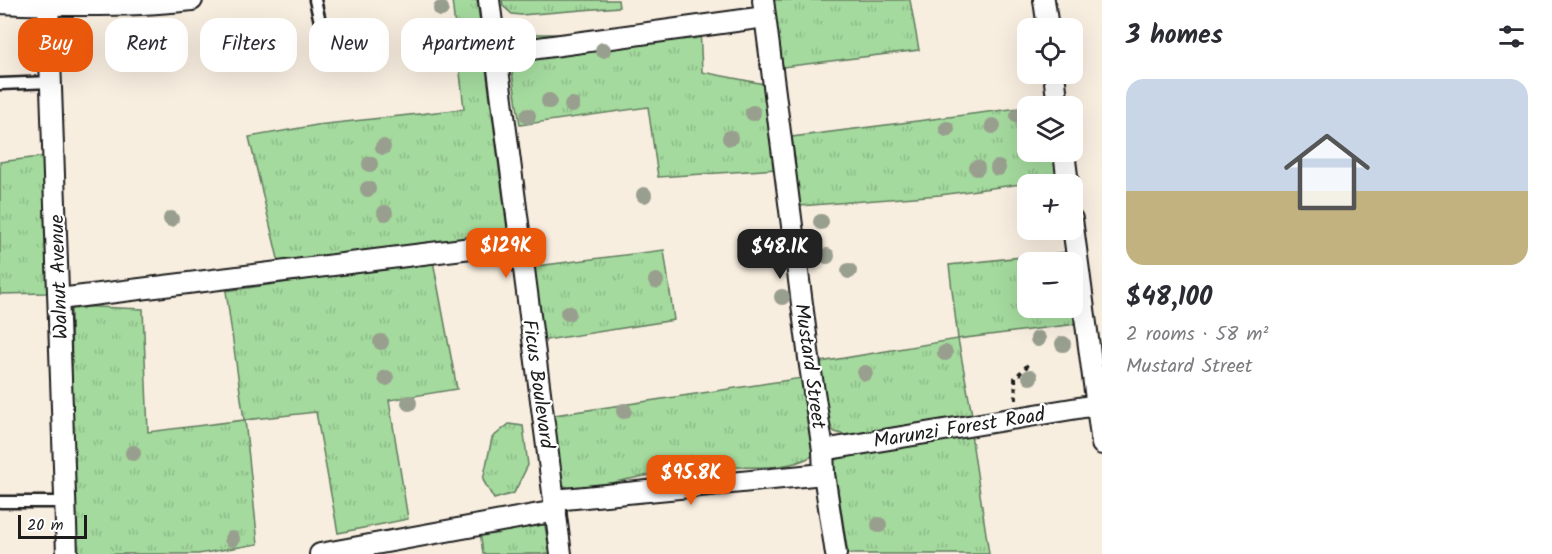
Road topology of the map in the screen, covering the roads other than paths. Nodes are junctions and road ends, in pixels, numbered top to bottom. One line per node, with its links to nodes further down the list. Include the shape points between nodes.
1 (192, 0): 6 (street, via 140,6)
2 (315, 0): 8 (lane)
3 (489, 0): 9 (street, Ficus Boulevard)
4 (1044, 0): 10 (street)
5 (0, 3): 6 (street)
6 (48, 3): 13 (street, Walnut Avenue)
7 (764, 8): 11 (street); 20 (street, Mustard Street)
8 (319, 18)
9 (491, 18)
10 (1047, 18)
11 (536, 47)
12 (497, 72): 16 (street, Ficus Boulevard)
13 (52, 82): 14 (lane); 17 (street, Walnut Avenue)
14 (0, 84)
15 (1075, 240): 18 (street)
16 (520, 242): 17 (street); 24 (street, Ficus Boulevard)
17 (60, 299): 23 (street, Walnut Avenue)
18 (1096, 405): 19 (street); 20 (street, Marunzi Forest Road)
19 (1102, 444)
20 (823, 450): 21 (street, Mustard Street)
21 (824, 474): 24 (street); 28 (street, Mustard Street)
22 (0, 502): 23 (lane)
23 (66, 502): 25 (street, Walnut Avenue)
24 (555, 506): 26 (street); 27 (street, Ficus Boulevard)
25 (68, 554)
26 (320, 554)
27 (561, 554)
28 (836, 554)

